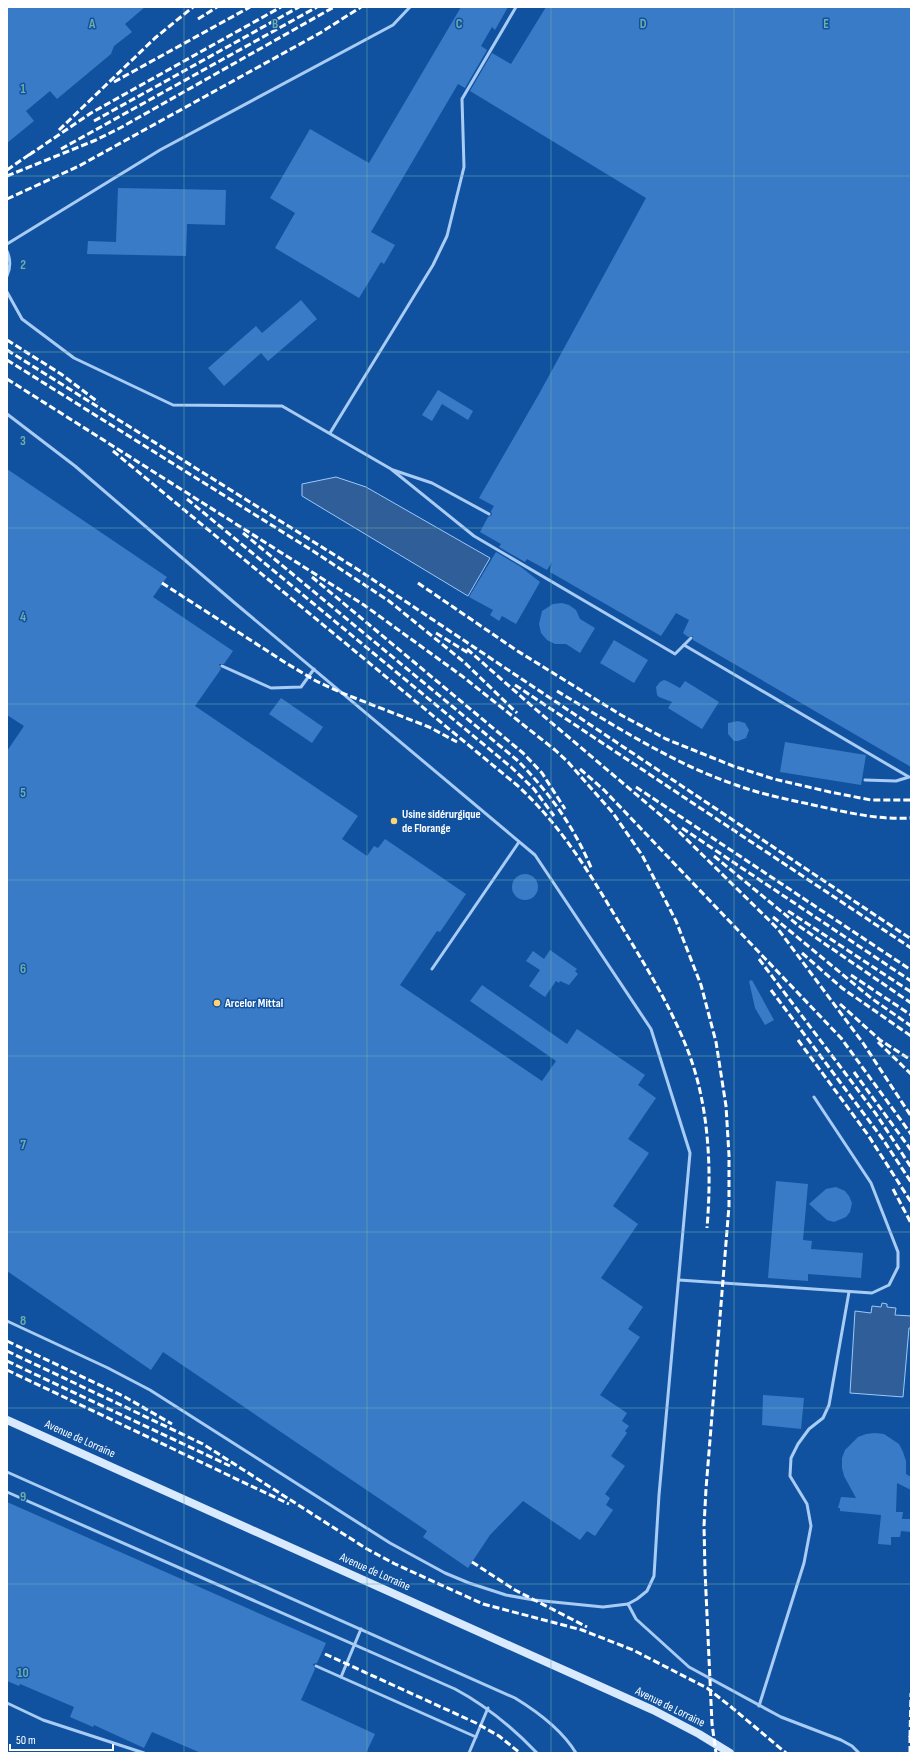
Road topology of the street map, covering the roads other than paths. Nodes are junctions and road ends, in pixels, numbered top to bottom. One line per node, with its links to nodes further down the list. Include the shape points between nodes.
1 (410, 7): 3 (lane, via 393,25 160,150)
2 (516, 7): 8 (lane, via 462,98 464,167 447,236 433,266)
3 (7, 244)
4 (7, 251): 5 (lane, via 10,268)
5 (7, 276)
6 (7, 292): 8 (lane, via 22,318 74,358 173,405 282,406)
7 (7, 414): 14 (lane, via 75,466)
8 (330, 433): 9 (lane)
9 (391, 469): 10 (lane, via 432,483); 12 (lane, via 474,536 675,654)
10 (489, 514)
11 (691, 638): 12 (lane)
12 (684, 645): 15 (lane)
13 (222, 666): 14 (lane, via 271,688 301,687)
14 (314, 669): 17 (lane)
15 (910, 777): 16 (lane, via 896,781)
16 (865, 780)
17 (519, 842): 18 (lane); 20 (lane, via 535,855 651,1029 690,1153)
18 (432, 969)
19 (814, 1097): 21 (lane, via 871,1183 898,1252 898,1267 889,1285 872,1293)
20 (679, 1280): 21 (lane); 26 (lane, via 654,1576 647,1590)
21 (849, 1292): 32 (lane, via 829,1405 823,1418 809,1428 791,1458 790,1476 807,1504 811,1526 804,1563)
22 (7, 1321): 26 (lane, via 150,1390 390,1543 469,1583 506,1595 534,1600 603,1608)
23 (7, 1420): 39 (main road, Avenue de Lorraine, via 653,1710)
24 (7, 1472): 27 (lane)
25 (7, 1492): 28 (lane)
26 (628, 1604): 32 (lane, via 636,1619 689,1667)
27 (361, 1629): 28 (lane); 38 (lane, via 515,1698 545,1719)
28 (354, 1645): 30 (lane); 33 (lane, via 455,1689)
29 (316, 1666): 30 (lane)
30 (341, 1677): 34 (lane)
31 (7, 1703): 35 (lane, via 43,1720)
32 (759, 1706): 40 (lane, via 841,1740)
33 (488, 1708): 34 (lane); 37 (lane)
34 (476, 1737): 36 (lane)
35 (144, 1753)
36 (469, 1753)
37 (537, 1753)
38 (576, 1753)
39 (730, 1753)
40 (859, 1753)

